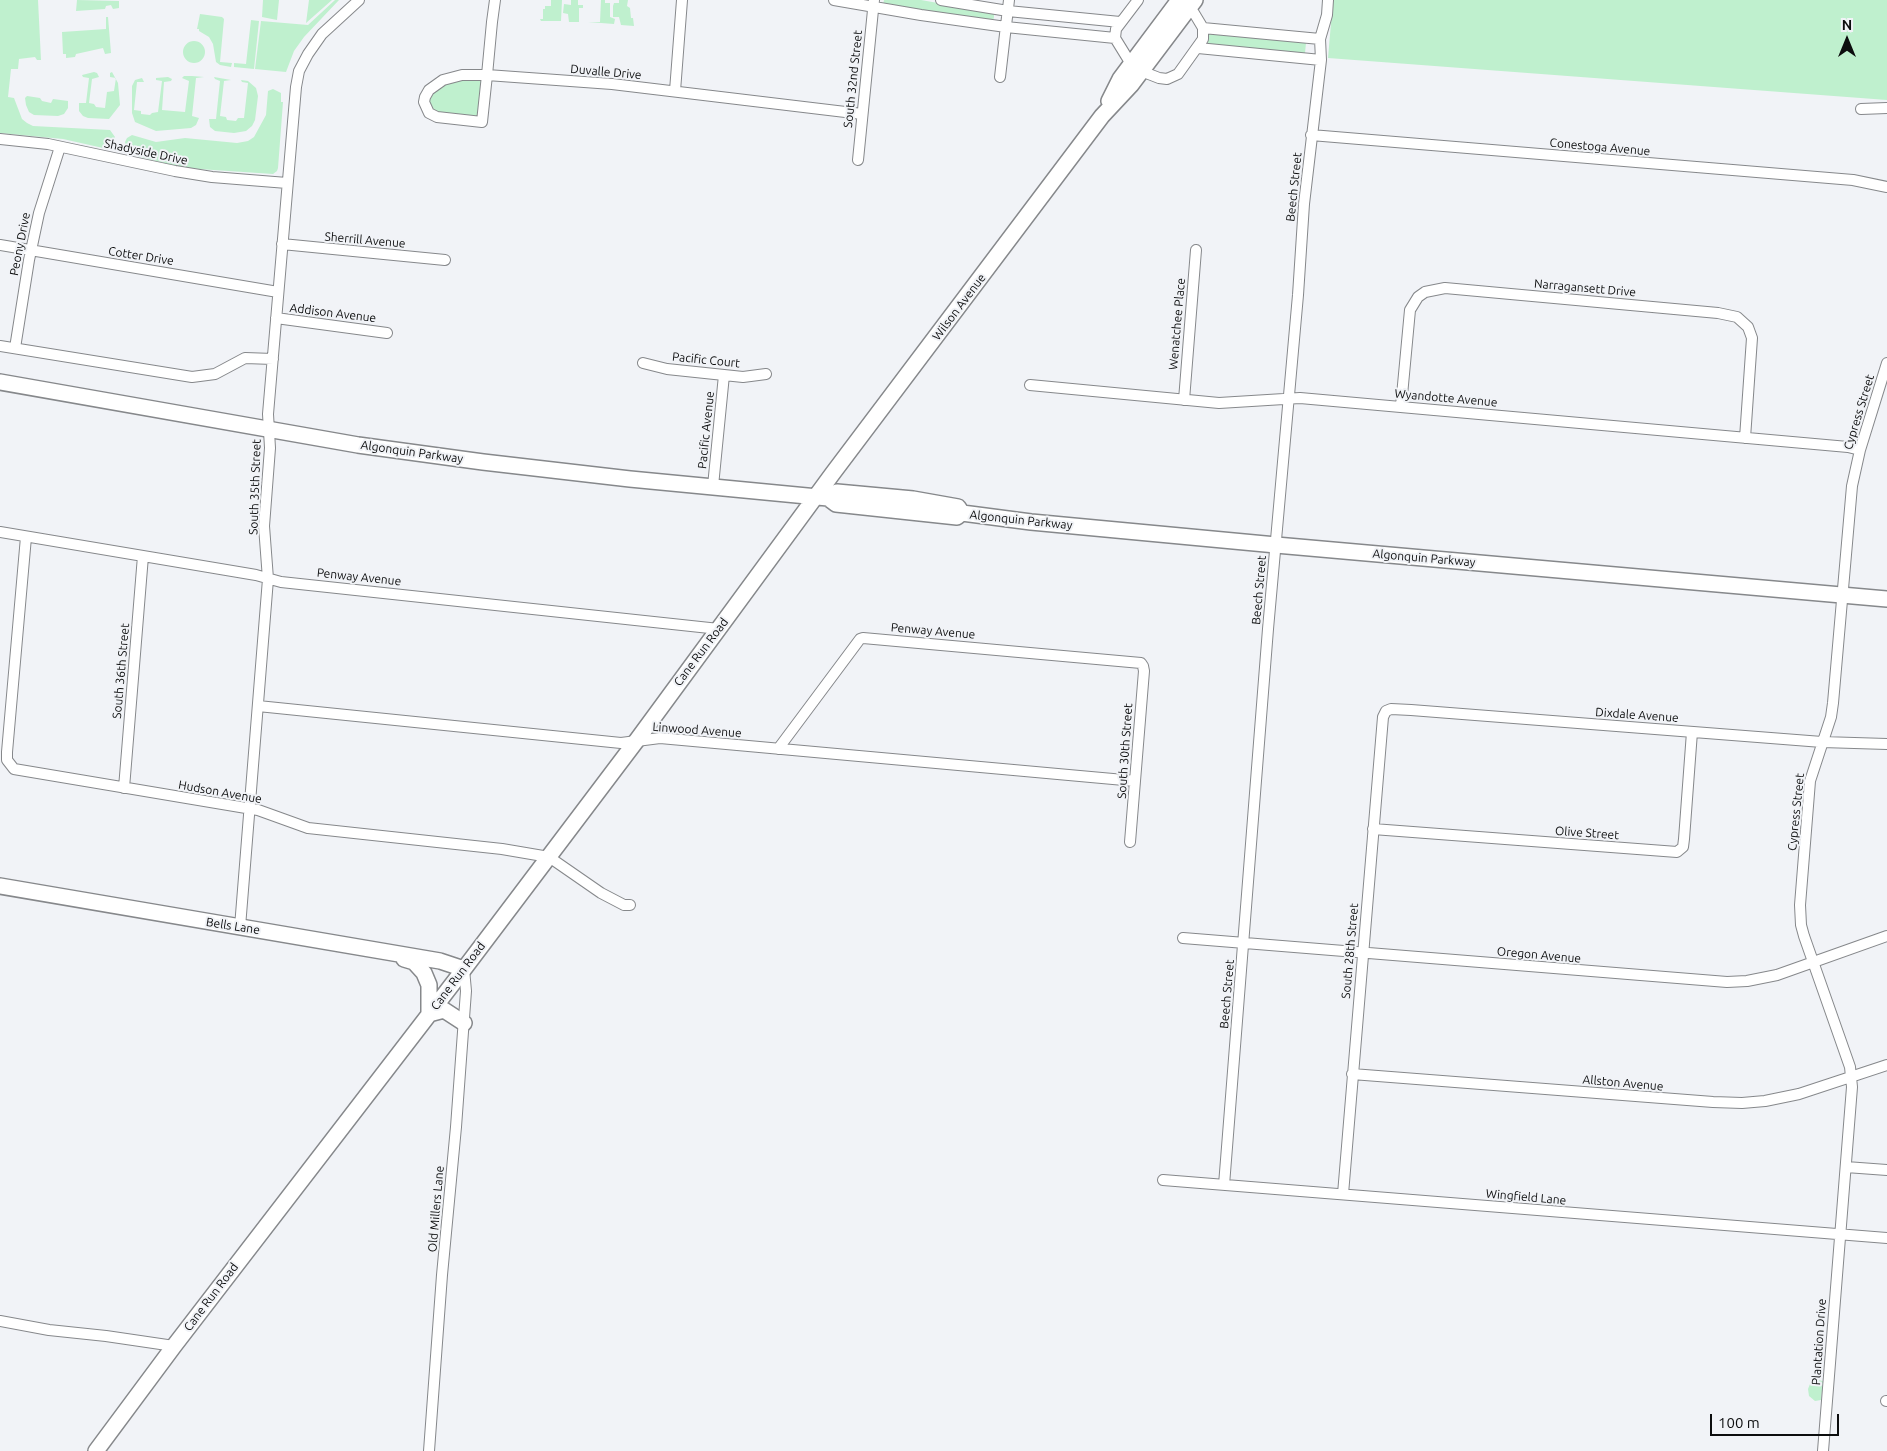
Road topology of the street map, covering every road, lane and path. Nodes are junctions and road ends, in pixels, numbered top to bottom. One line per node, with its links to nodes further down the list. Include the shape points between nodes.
1 (358, 0): 30 (street, South 35th Street, via 322,34 299,71)
2 (495, 0): 20 (street)
3 (682, 0): 22 (street)
4 (834, 0): 10 (street)
5 (941, 0): 11 (street)
6 (1009, 0): 11 (street)
7 (1138, 0): 12 (street)
8 (1328, 0): 16 (street, Beech Street)
9 (1184, 2): 14 (street); 19 (main road, Wilson Avenue)
10 (873, 4): 13 (street); 25 (street, South 32nd Street)
11 (1008, 11): 12 (street); 13 (street)
12 (1120, 22): 15 (street)
13 (1006, 27): 15 (street); 21 (street)
14 (1202, 28): 16 (street); 17 (street, via 1203,39)
15 (1115, 38): 19 (street)
16 (1320, 39): 18 (street, Beech Street)
17 (1198, 48): 18 (street); 19 (street, via 1173,77 1159,78)
18 (1321, 60): 26 (street, Beech Street)
19 (1136, 68): 56 (main road, Wilson Avenue)
20 (487, 75): 20 (street, Duvalle Drive, via 462,75 443,80 425,97 425,108 437,116 482,122); 22 (street, Duvalle Drive)
21 (1000, 77)
22 (675, 92): 25 (street, Duvalle Drive)
23 (1861, 108): 24 (street)
24 (1887, 108)
25 (862, 114): 29 (street, South 32nd Street)
26 (1311, 135): 31 (street, Conestoga Avenue, via 1853,180); 49 (street, Beech Street)
27 (0, 139): 28 (street, Shadyside Drive)
28 (60, 147): 30 (street, Shadyside Drive, via 212,177); 35 (street, Peony Drive, via 44,193)
29 (858, 160)
30 (287, 183): 32 (street, South 35th Street)
31 (1887, 187)
32 (282, 244): 36 (street, Sherrill Avenue); 37 (street, South 35th Street)
33 (0, 245): 35 (street, Cotter Drive)
34 (1196, 250): 50 (street, Wenatchee Place)
35 (31, 251): 37 (street, Cotter Drive); 41 (street, Peony Drive)
36 (445, 260)
37 (278, 292): 38 (street, South 35th Street)
38 (276, 318): 39 (street, Addison Avenue); 42 (street, South 35th Street)
39 (387, 333)
40 (0, 346): 41 (street)
41 (15, 348): 42 (street, via 192,378 215,374 246,358)
42 (273, 359): 52 (street, South 35th Street)
43 (644, 363): 46 (street, Pacific Court, via 667,369)
44 (1887, 363): 54 (street, Cypress Street)
45 (766, 374): 46 (street, Pacific Court)
46 (724, 375): 55 (street, Pacific Avenue)
47 (0, 382): 52 (main road, Algonquin Parkway)
48 (1030, 385): 50 (street, Wyandotte Avenue)
49 (1288, 399): 50 (street, Wyandotte Avenue, via 1232,403); 51 (street, Wyandotte Avenue); 59 (street, Beech Street)
50 (1184, 400)
51 (1401, 406): 53 (street, Wyandotte Avenue); 53 (street, Narragansett Drive, via 1410,310 1425,292 1445,288 1718,313 1740,319 1752,338)
52 (269, 429): 55 (main road, Algonquin Parkway, via 483,462); 61 (street, South 35th Street, via 264,526)
53 (1745, 438): 54 (street, Wyandotte Avenue)
54 (1860, 450): 62 (street, Cypress Street, via 1852,486)
55 (713, 486): 56 (main road, Algonquin Parkway)
56 (822, 498): 59 (main road, Algonquin Parkway, via 836,504 957,517 962,513); 64 (main road, Cane Run Road)
57 (0, 532): 58 (street, Penway Avenue)
58 (26, 536): 60 (street, Penway Avenue); 74 (street, Hudson Avenue, via 8,763 14,769)
59 (1276, 545): 62 (main road, Algonquin Parkway); 84 (street, Beech Street)
60 (143, 556): 61 (street, Penway Avenue); 74 (street, South 36th Street)
61 (268, 579): 64 (street, Penway Avenue); 66 (street, South 35th Street)
62 (1842, 595): 63 (main road, Algonquin Parkway); 70 (street, Cypress Street, via 1833,703)
63 (1887, 600)
64 (719, 628): 69 (main road, Cane Run Road)
65 (1140, 663): 72 (street, Penway Avenue, via 864,638); 73 (street, South 30th Street, via 1144,672)
66 (258, 706): 69 (street, Linwood Avenue, via 620,743); 75 (street, South 35th Street)
67 (1386, 711): 68 (street, Dixdale Avenue); 76 (street, South 28th Street)
68 (1692, 732): 70 (street, Dixdale Avenue); 76 (street, Olive Street, via 1684,839 1677,852)
69 (637, 740): 72 (street, Linwood Avenue, via 660,738); 78 (main road, Cane Run Road)
70 (1822, 742): 71 (street, Dixdale Avenue); 87 (street, Cypress Street, via 1810,781 1800,905 1801,925)
71 (1887, 744)
72 (778, 749): 73 (street, Linwood Avenue)
73 (1135, 781): 77 (street, South 30th Street)
74 (124, 788): 75 (street, Hudson Avenue)
75 (249, 809): 78 (street, Hudson Avenue, via 308,828); 81 (street, South 35th Street)
76 (1373, 829): 86 (street, South 28th Street)
77 (1130, 842)
78 (548, 857): 80 (street, via 601,892); 88 (main road, Cane Run Road)
79 (0, 886): 81 (main road, Bells Lane)
80 (630, 905)
81 (240, 926): 85 (main road, Bells Lane)
82 (1887, 936): 87 (street, Oregon Avenue)
83 (1183, 938): 84 (street, Oregon Avenue)
84 (1243, 943): 86 (street, Oregon Avenue); 97 (street, Beech Street)
85 (381, 951): 88 (main road, Bells Lane, via 448,962); 89 (main road, via 414,962 424,973 430,985)
86 (1362, 953): 87 (street, Oregon Avenue, via 1726,982 1763,978); 92 (street, South 28th Street)
87 (1813, 962): 93 (street, Cypress Street)
88 (464, 969): 89 (main road, Cane Run Road); 90 (street, Old Millers Lane)
89 (429, 1014): 90 (main road, via 444,1010); 102 (main road, Cane Run Road)
90 (464, 1022): 104 (street, Old Millers Lane)
91 (1887, 1065): 93 (street, Allston Avenue)
92 (1352, 1074): 93 (street, Allston Avenue, via 1742,1103 1799,1094); 98 (street, South 28th Street)
93 (1851, 1077): 94 (street, Cypress Street)
94 (1846, 1167): 95 (street); 99 (street, Cypress Street)
95 (1887, 1170)
96 (1163, 1180): 97 (street, Wingfield Lane)
97 (1224, 1185): 98 (street, Wingfield Lane)
98 (1343, 1194): 99 (street, Wingfield Lane)
99 (1841, 1234): 100 (street, Wingfield Lane); 105 (street, Plantation Drive)
100 (1887, 1238)
101 (0, 1322): 102 (street)
102 (174, 1346): 103 (main road, Cane Run Road)
103 (96, 1451)
104 (429, 1451)
105 (1823, 1451)

